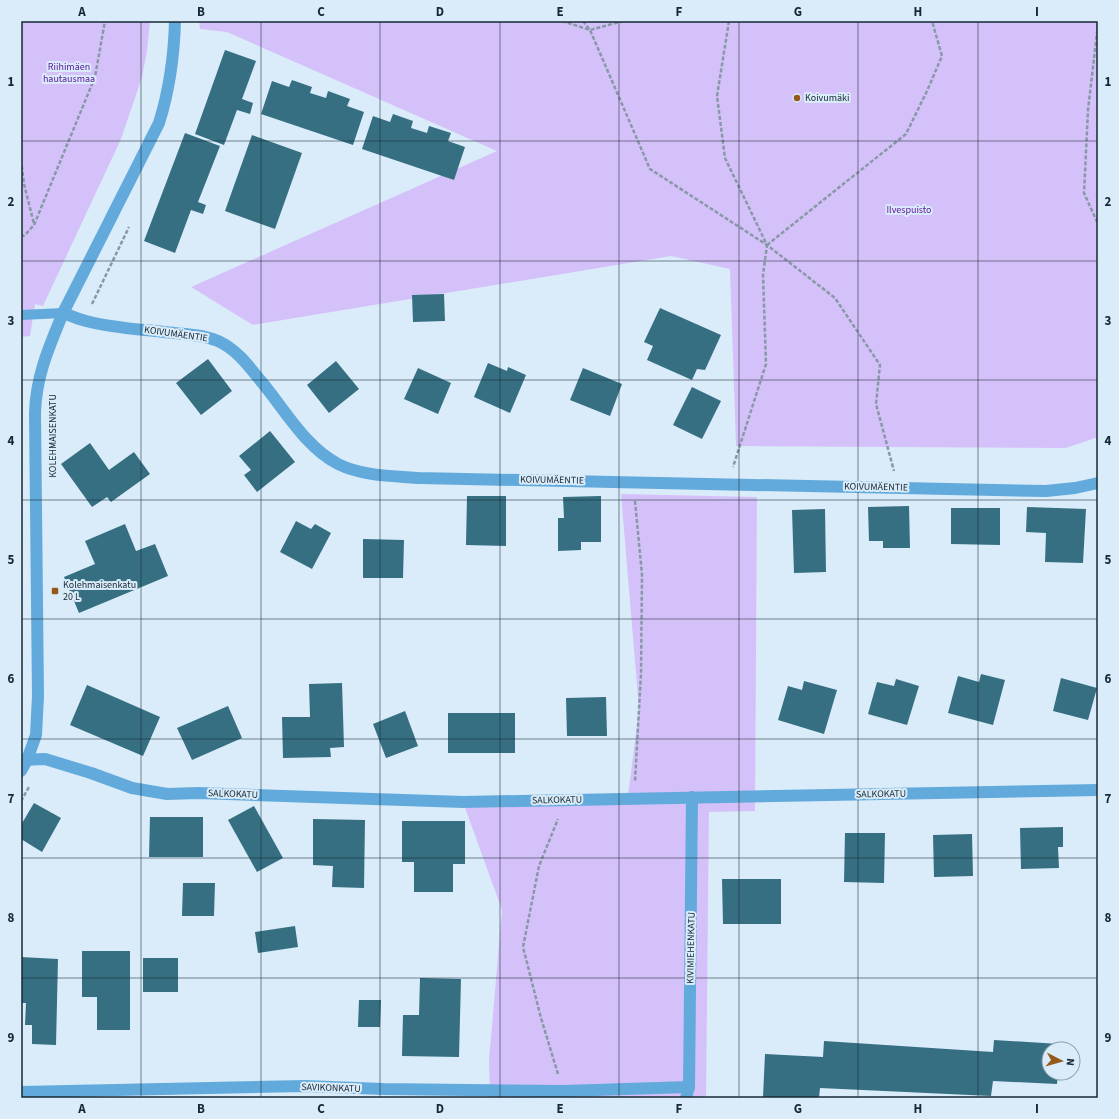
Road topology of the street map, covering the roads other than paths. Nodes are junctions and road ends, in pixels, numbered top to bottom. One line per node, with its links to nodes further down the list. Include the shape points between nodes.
1 (175, 21): 2 (street, KOLEHMAISENKATU, via 171,75 159,123)
2 (63, 313): 3 (lane); 4 (street, KOIVUMÄENTIE, via 104,325 198,336 217,341 244,360 309,441 322,453 339,464 382,475 419,478 1046,491); 5 (street, KOLEHMAISENKATU, via 42,366 36,399 38,696 36,735)
3 (21, 315)
4 (1098, 482)
5 (24, 760): 6 (street, KOLEHMAISENKATU); 8 (street, SALKOKATU, via 45,759 91,772 132,788 166,794 463,802)
6 (21, 771)
7 (1098, 790): 8 (street, SALKOKATU)
8 (692, 797): 10 (street, KIVIMIEHENKATU)
9 (21, 1092): 10 (street, SAVIKONKATU, via 305,1086)
10 (688, 1092)

